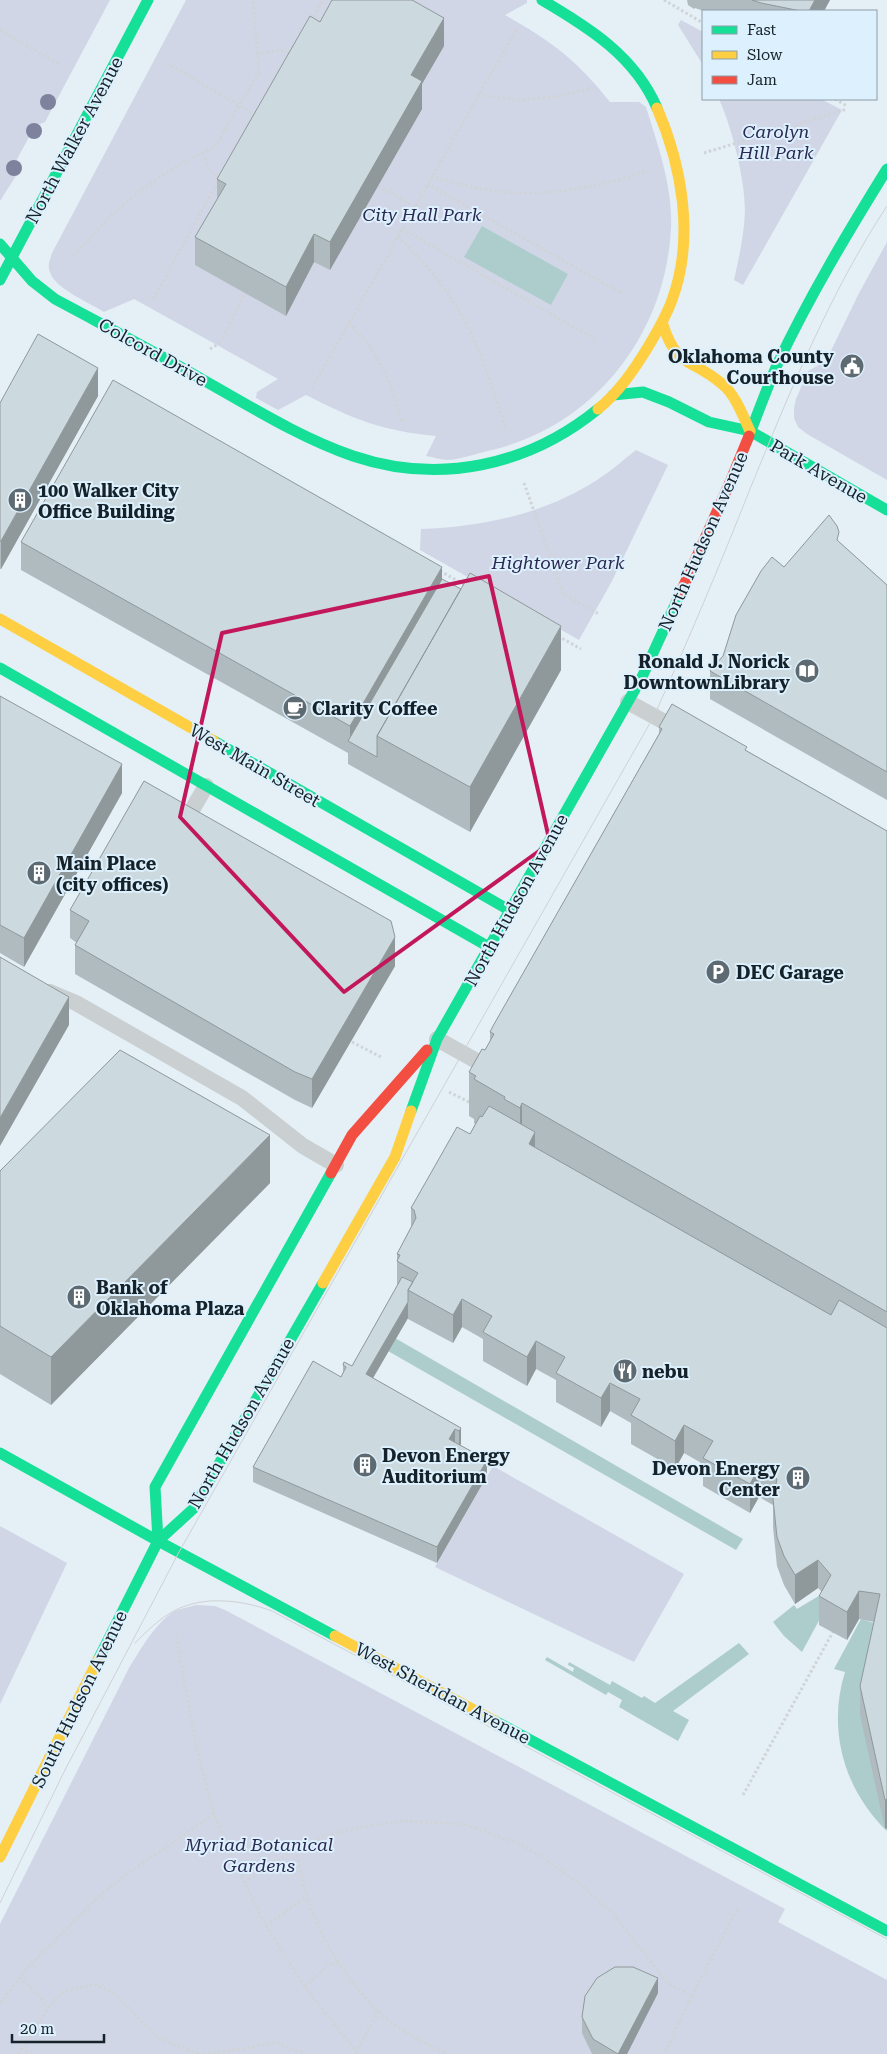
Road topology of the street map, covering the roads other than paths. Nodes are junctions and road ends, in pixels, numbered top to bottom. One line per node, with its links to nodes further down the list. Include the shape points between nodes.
1 (148, 0): 5 (main road, North Walker Avenue)
2 (542, 0): 7 (main road, Colcord Drive, via 580,23 622,56 641,78 664,122 679,180 683,220 679,273 673,298)
3 (887, 169): 9 (main road, North Hudson Avenue, via 800,319)
4 (0, 244): 5 (main road, Colcord Drive)
5 (12, 257): 6 (main road, North Walker Avenue); 8 (main road, Colcord Drive, via 42,290 319,443 382,464 413,469 462,469 491,464 530,450 569,430)
6 (0, 280)
7 (662, 322): 8 (main road, Colcord Drive, via 643,356); 9 (main road, Park Avenue, via 667,340 676,354 724,385)
8 (613, 395): 9 (main road, Park Avenue, via 643,392 709,422)
9 (750, 431): 10 (main road, Park Avenue); 13 (main road, North Hudson Avenue, via 737,467)
10 (887, 510)
11 (0, 619): 17 (main road, West Main Street)
12 (0, 668): 15 (main road)
13 (628, 702): 14 (lane); 17 (main road, North Hudson Avenue)
14 (692, 738)
15 (206, 786): 16 (lane); 18 (main road)
16 (181, 830)
17 (509, 910): 18 (main road, North Hudson Avenue)
18 (489, 947): 20 (main road, North Hudson Avenue)
19 (33, 985): 22 (lane, via 76,1003 242,1098 303,1146)
20 (437, 1039): 21 (lane); 22 (main road, North Hudson Avenue, via 352,1135); 24 (main road, North Hudson Avenue, via 395,1157 193,1509)
21 (493, 1070)
22 (336, 1165): 24 (main road, North Hudson Avenue, via 154,1487)
23 (0, 1453): 24 (main road, West Sheridan Avenue)
24 (158, 1541): 25 (main road, South Hudson Avenue); 26 (main road, West Sheridan Avenue)
25 (0, 1857)
26 (887, 1932)

